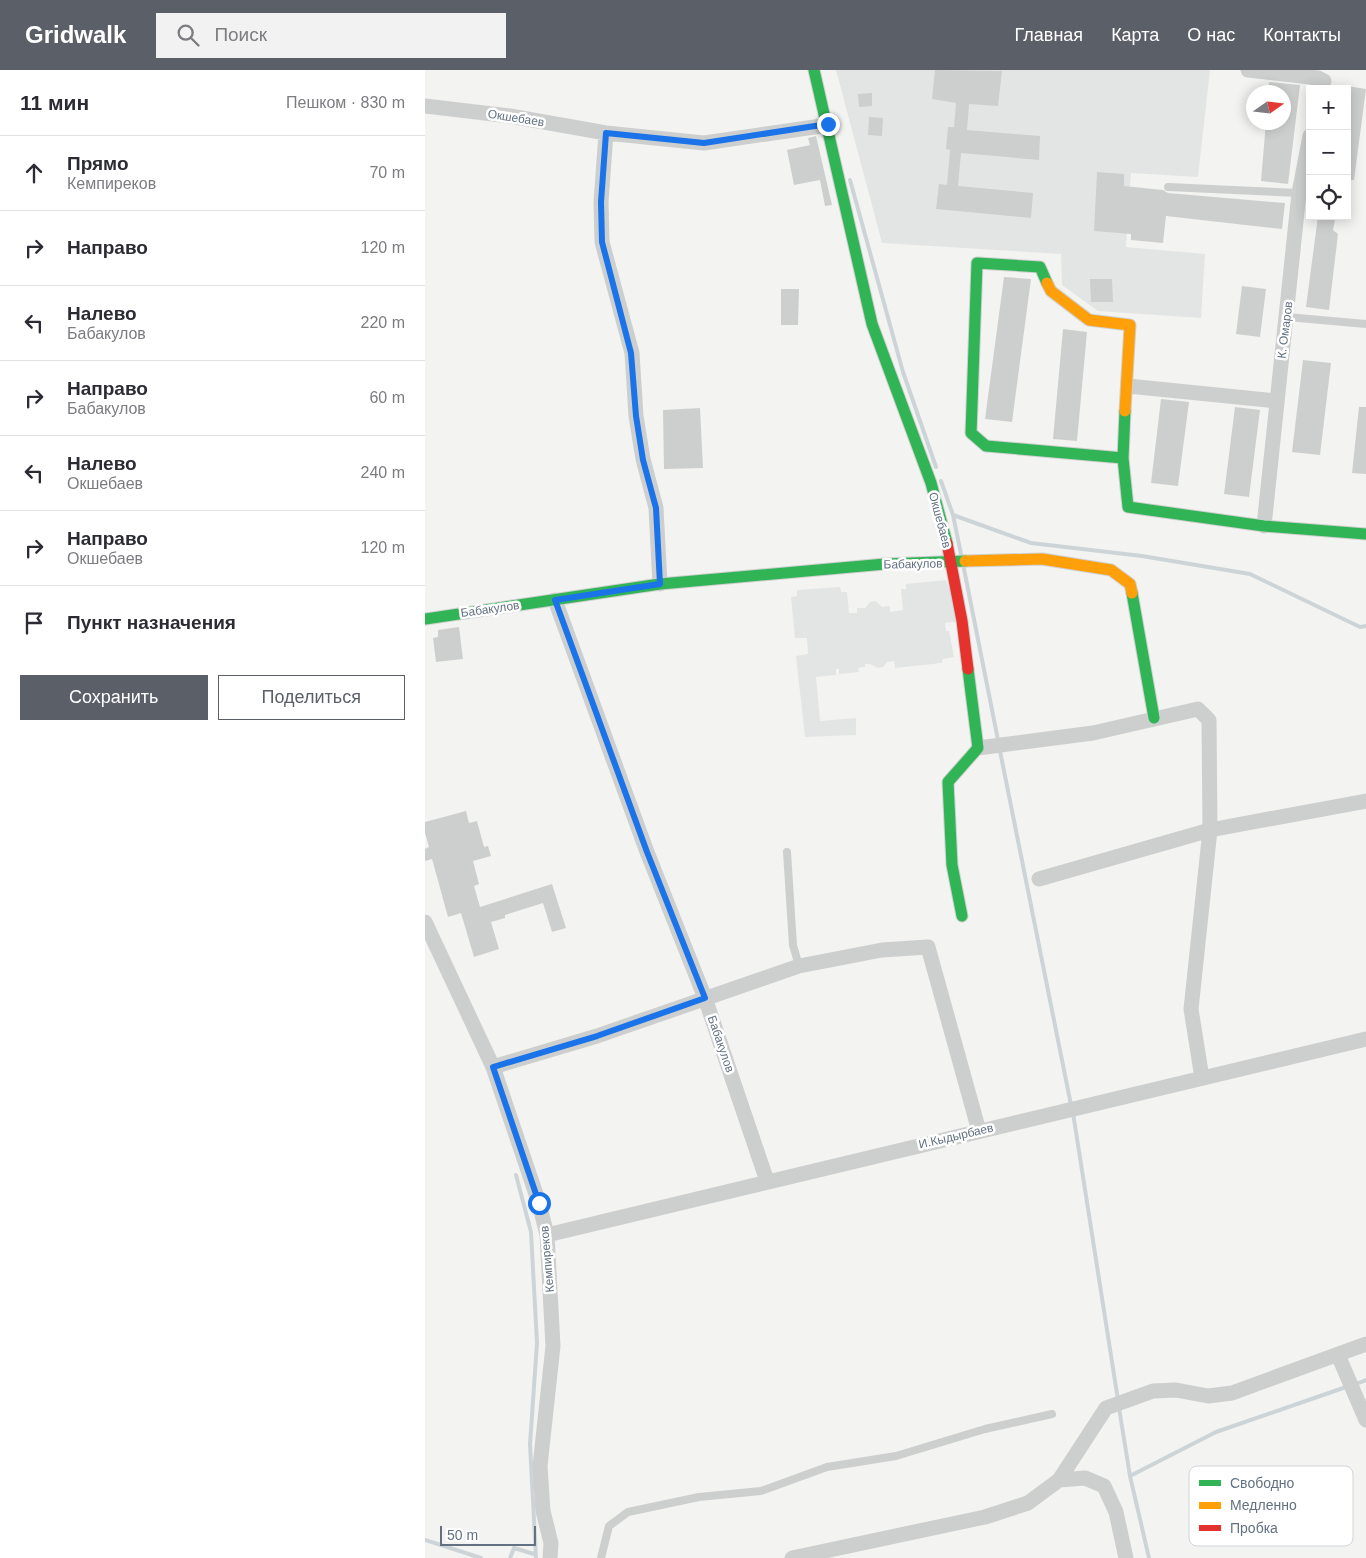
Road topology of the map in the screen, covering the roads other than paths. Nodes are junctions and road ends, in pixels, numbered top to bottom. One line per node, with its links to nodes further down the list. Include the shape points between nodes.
1 (814, 70): 5 (street, Окшебаев)
2 (1249, 70): 3 (street)
3 (1326, 80)
4 (425, 106): 6 (street, Окшебаев, via 510,116)
5 (828, 124): 6 (street, Окшебаев, via 704,143); 17 (street, Окшебаев, via 872,324 931,483)
6 (606, 133): 18 (street, via 602,242 631,353 643,460 656,508)
7 (1306, 157): 9 (street, К. Омаров)
8 (1168, 187): 9 (lane)
9 (1299, 193): 10 (street, К. Омаров)
10 (1287, 317): 11 (lane); 13 (street, К. Омаров)
11 (1366, 324)
12 (1128, 386): 13 (street); 14 (street); 14 (street, via 1130,325 1089,320 1051,291 1040,267 977,262 971,433 986,446)
13 (1277, 401): 15 (street, К. Омаров)
14 (1123, 458): 15 (street, via 1128,507)
15 (1265, 526): 16 (street)
16 (1366, 534)
17 (952, 563): 18 (street, Бабакулов, via 885,564); 21 (street, Бабакулов, via 1042,559 1111,570 1130,584); 22 (street, Окшебаев)
18 (660, 584): 19 (street, Бабакулов)
19 (555, 600): 20 (street, Бабакулов); 30 (street, Бабакулов, via 647,852)
20 (425, 619)
21 (1154, 718): 22 (street, via 1093,734); 24 (street, via 1198,709 1209,720)
22 (978, 748): 27 (street, via 948,782 952,865)
23 (1366, 801): 24 (street)
24 (1210, 830): 26 (street); 33 (street, via 1191,1009)
25 (787, 852): 29 (lane, via 793,944)
26 (1039, 879)
27 (962, 916)
28 (425, 922): 32 (street, Кемпиреков)
29 (799, 966): 30 (street); 34 (street, via 882,950 927,947)
30 (705, 998): 32 (street, via 597,1036); 35 (street, Бабакулов)
31 (1366, 1039): 33 (street, И.Кыдырбаев)
32 (493, 1067): 36 (street, Кемпиреков)
33 (1202, 1078): 34 (street, И.Кыдырбаев)
34 (979, 1131): 35 (street, И.Кыдырбаев)
35 (767, 1181): 36 (street, И.Кыдырбаев)
36 (547, 1235): 42 (street, Кемпиреков, via 553,1346 540,1466 543,1512 551,1544)
37 (1366, 1344): 38 (street)
38 (1338, 1355): 40 (street); 41 (street, via 1232,1393 1208,1396 1176,1390 1153,1391 1106,1408)
39 (1052, 1414): 43 (lane, via 985,1429 896,1456 827,1467 761,1491 699,1497 627,1512 609,1526)
40 (1366, 1420)
41 (1059, 1480): 44 (street, via 1028,1503 985,1517); 45 (street, via 1085,1478 1104,1486 1116,1512)
42 (550, 1558)
43 (601, 1558)
44 (792, 1558)
45 (1126, 1558)

